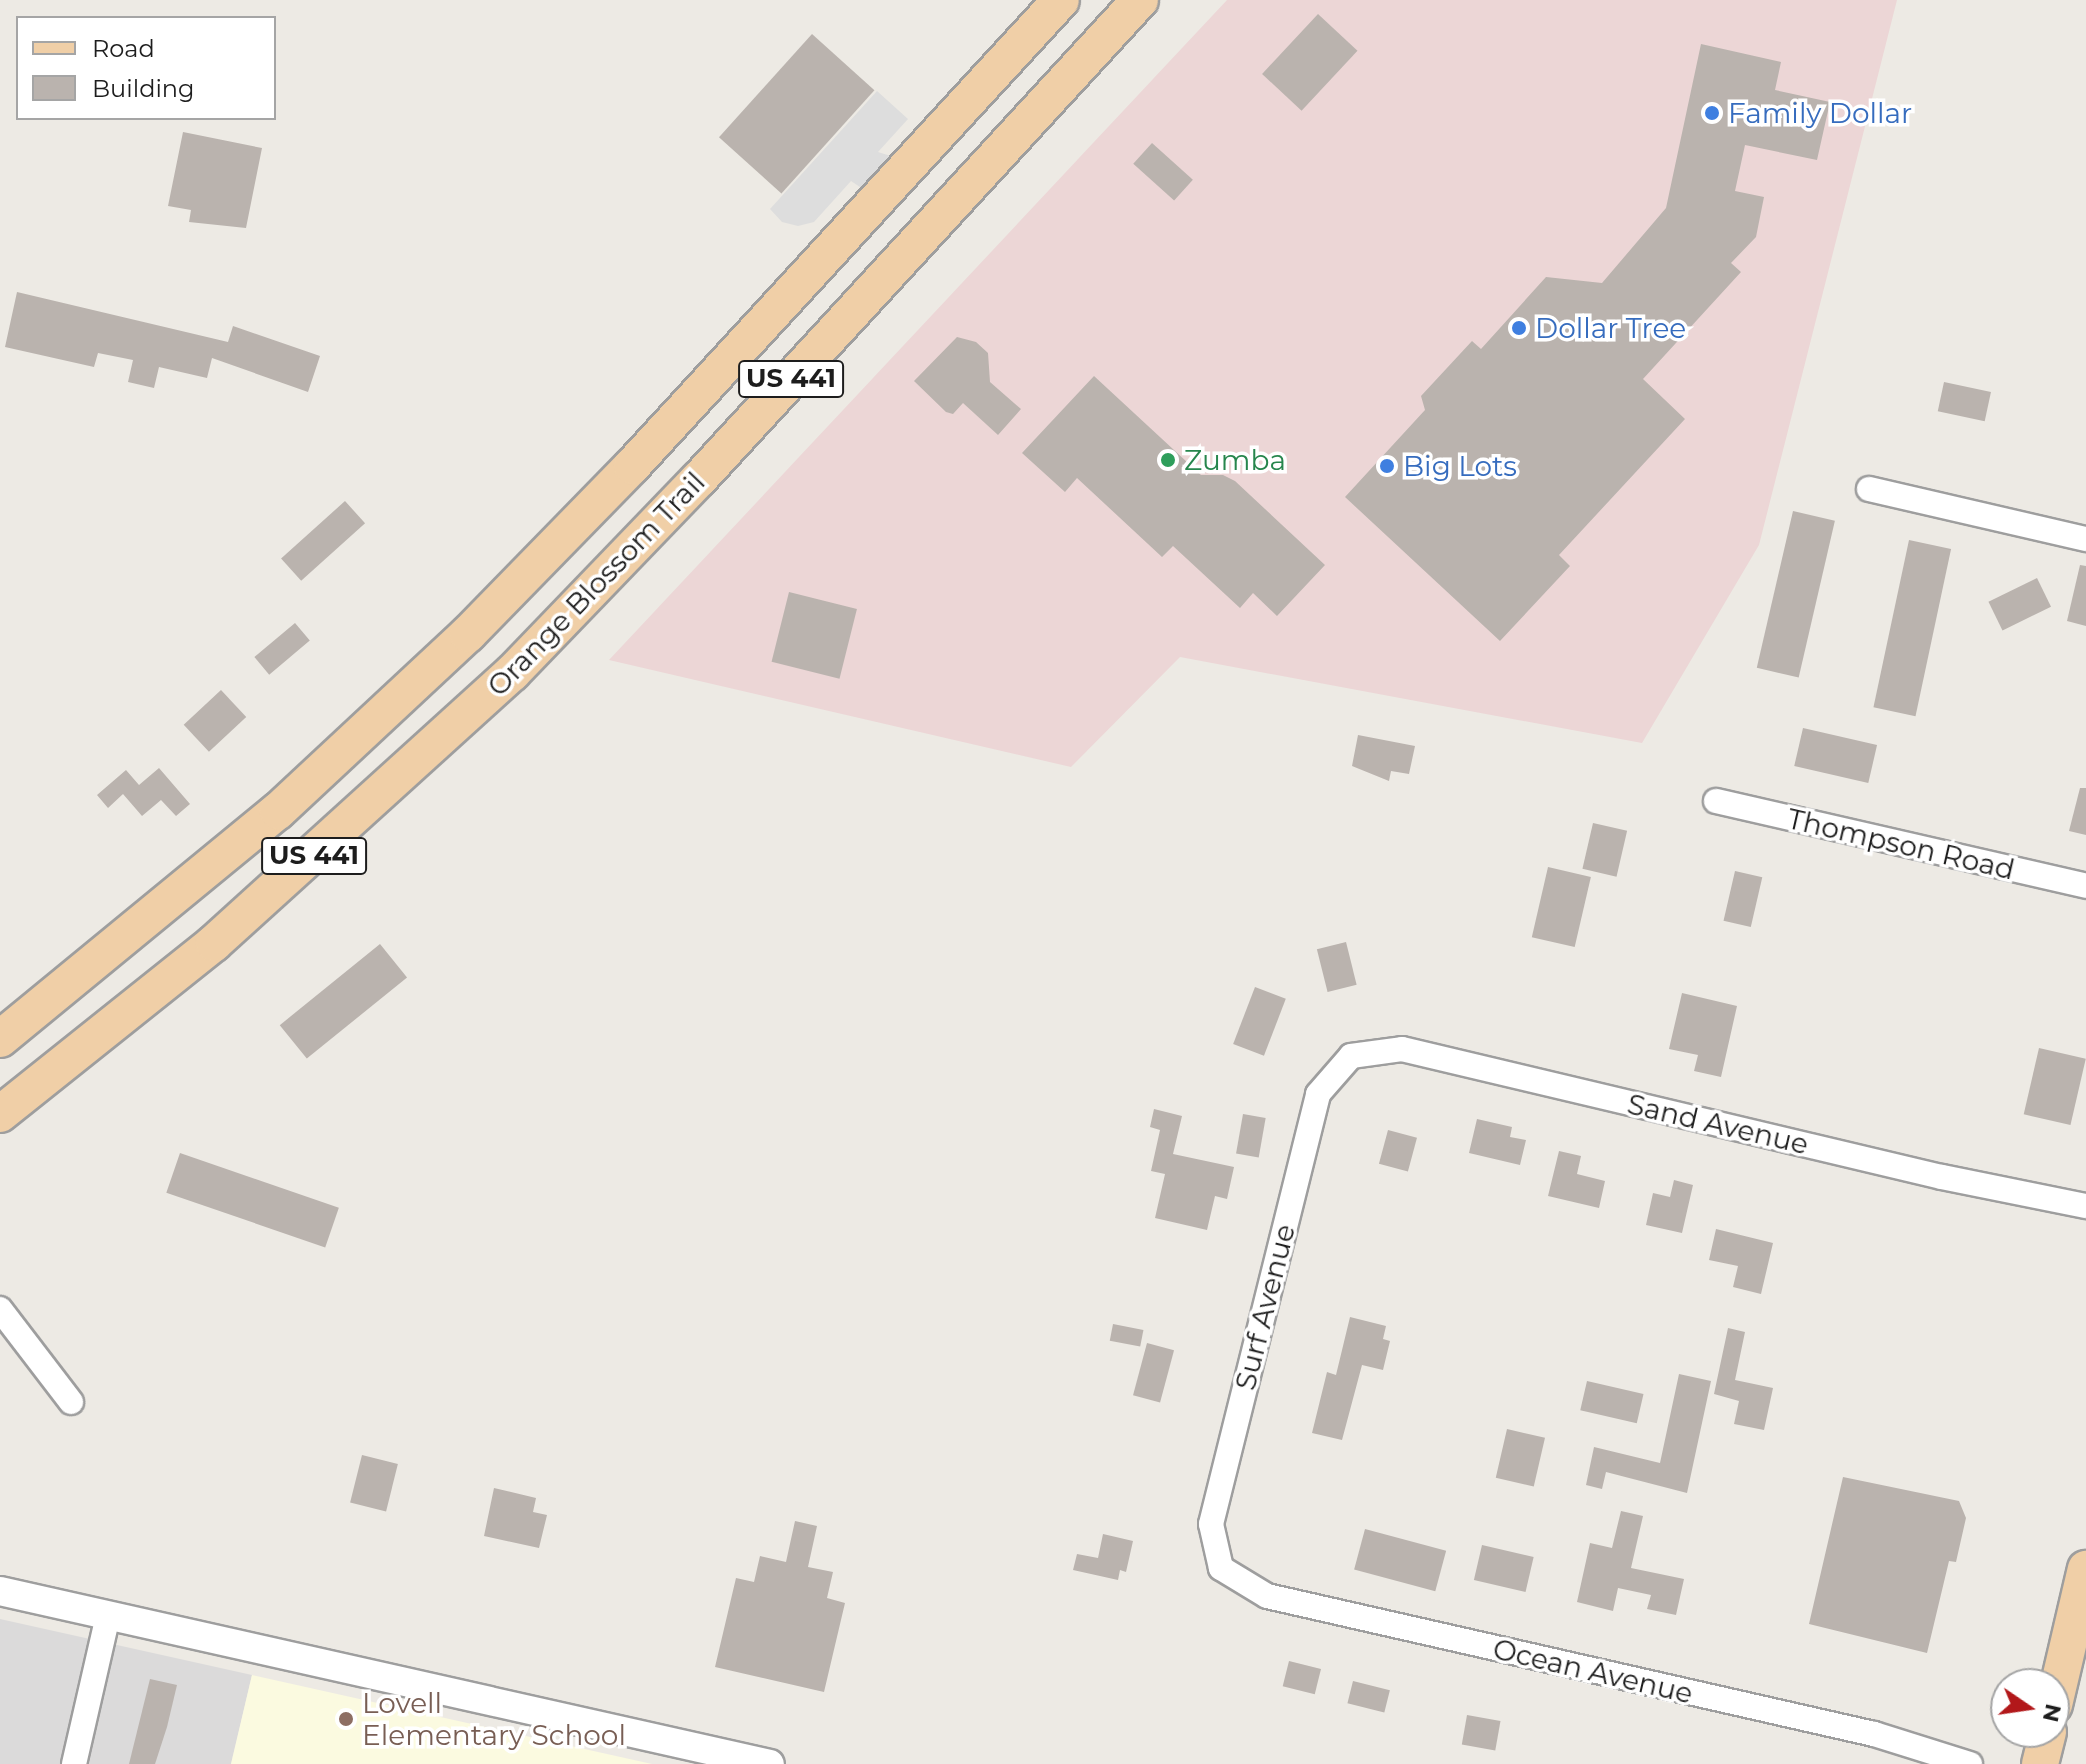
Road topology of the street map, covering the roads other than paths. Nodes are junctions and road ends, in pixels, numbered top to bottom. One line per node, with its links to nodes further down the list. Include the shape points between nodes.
1 (1061, 0): 3 (main road, Orange Blossom Trail / US 441)
2 (1140, 0): 4 (main road, Orange Blossom Trail / US 441)
3 (893, 182): 4 (main road); 5 (main road, Orange Blossom Trail / US 441)
4 (939, 218): 6 (main road, Orange Blossom Trail / US 441)
5 (656, 440): 6 (main road); 10 (main road, Orange Blossom Trail / US 441, via 468,634)
6 (699, 479): 11 (main road, Orange Blossom Trail / US 441, via 512,673)
7 (1869, 489): 8 (street)
8 (2086, 539)
9 (1716, 801): 12 (street, Thompson Road)
10 (278, 811): 11 (main road); 13 (main road, Orange Blossom Trail / US 441)
11 (317, 853): 15 (main road, Orange Blossom Trail / US 441, via 159,990)
12 (2086, 886)
13 (0, 1039)
14 (1351, 1056): 16 (street, Sand Avenue, via 1402,1049); 19 (street, Surf Avenue, via 1318,1094 1211,1524)
15 (0, 1114)
16 (2086, 1206)
17 (0, 1309): 18 (street)
18 (71, 1402)
19 (1221, 1568): 26 (street, Ocean Avenue, via 1267,1596 1874,1734)
20 (2086, 1569): 23 (main road)
21 (0, 1591): 22 (street)
22 (108, 1616): 24 (street); 25 (street)
23 (2063, 1668)
24 (74, 1764)
25 (770, 1764)
26 (1970, 1764)

